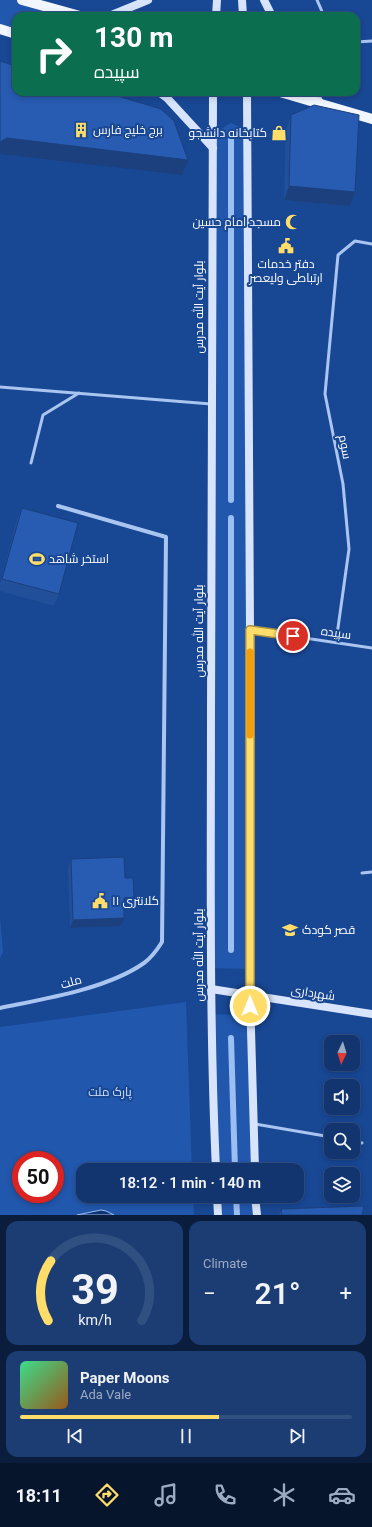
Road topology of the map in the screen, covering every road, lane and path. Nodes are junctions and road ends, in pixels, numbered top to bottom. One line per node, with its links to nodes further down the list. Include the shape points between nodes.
1 (22, 0): 7 (main road)
2 (148, 0): 8 (main road)
3 (217, 0): 9 (main road)
4 (242, 0): 10 (main road)
5 (264, 0): 11 (main road)
6 (317, 0): 12 (lane)
7 (56, 12)
8 (119, 12)
9 (216, 12)
10 (243, 12)
11 (270, 12)
12 (322, 12)
13 (0, 29): 14 (main road)
14 (12, 33)
15 (372, 41): 16 (lane)
16 (360, 42)
17 (165, 96): 24 (main road)
18 (213, 96): 24 (main road, بلوار آیت الله مدرس)
19 (247, 96): 31 (main road)
20 (295, 96): 22 (main road)
21 (316, 96): 22 (main road)
22 (320, 103): 23 (main road)
23 (372, 119)
24 (212, 148): 28 (main road, بلوار آیت الله مدرس)
25 (372, 244): 32 (lane, سوم, via 355,240 338,255 325,394 343,484 349,549)
26 (0, 387): 27 (lane)
27 (79, 393): 28 (lane); 29 (lane, via 43,415)
28 (211, 404): 36 (main road, بلوار آیت الله مدرس)
29 (31, 463)
30 (58, 506): 38 (street, ملت, via 166,537 162,942 144,963 114,980 66,994)
31 (250, 630): 32 (lane, سپیده); 37 (main road)
32 (336, 642): 33 (lane, سپیده)
33 (372, 648)
34 (372, 872): 35 (lane)
35 (362, 873)
36 (211, 989): 37 (main road, شهرداری); 42 (main road, بلوار آیت الله مدرس)
37 (250, 995): 39 (main road, شهرداری); 40 (main road)
38 (0, 1008)
39 (372, 1014)
40 (253, 1124): 41 (lane); 43 (main road)
41 (324, 1136)
42 (216, 1163)
43 (255, 1163)
44 (217, 1203): 46 (main road)
45 (256, 1203): 47 (main road)
46 (218, 1215)
47 (257, 1215)

